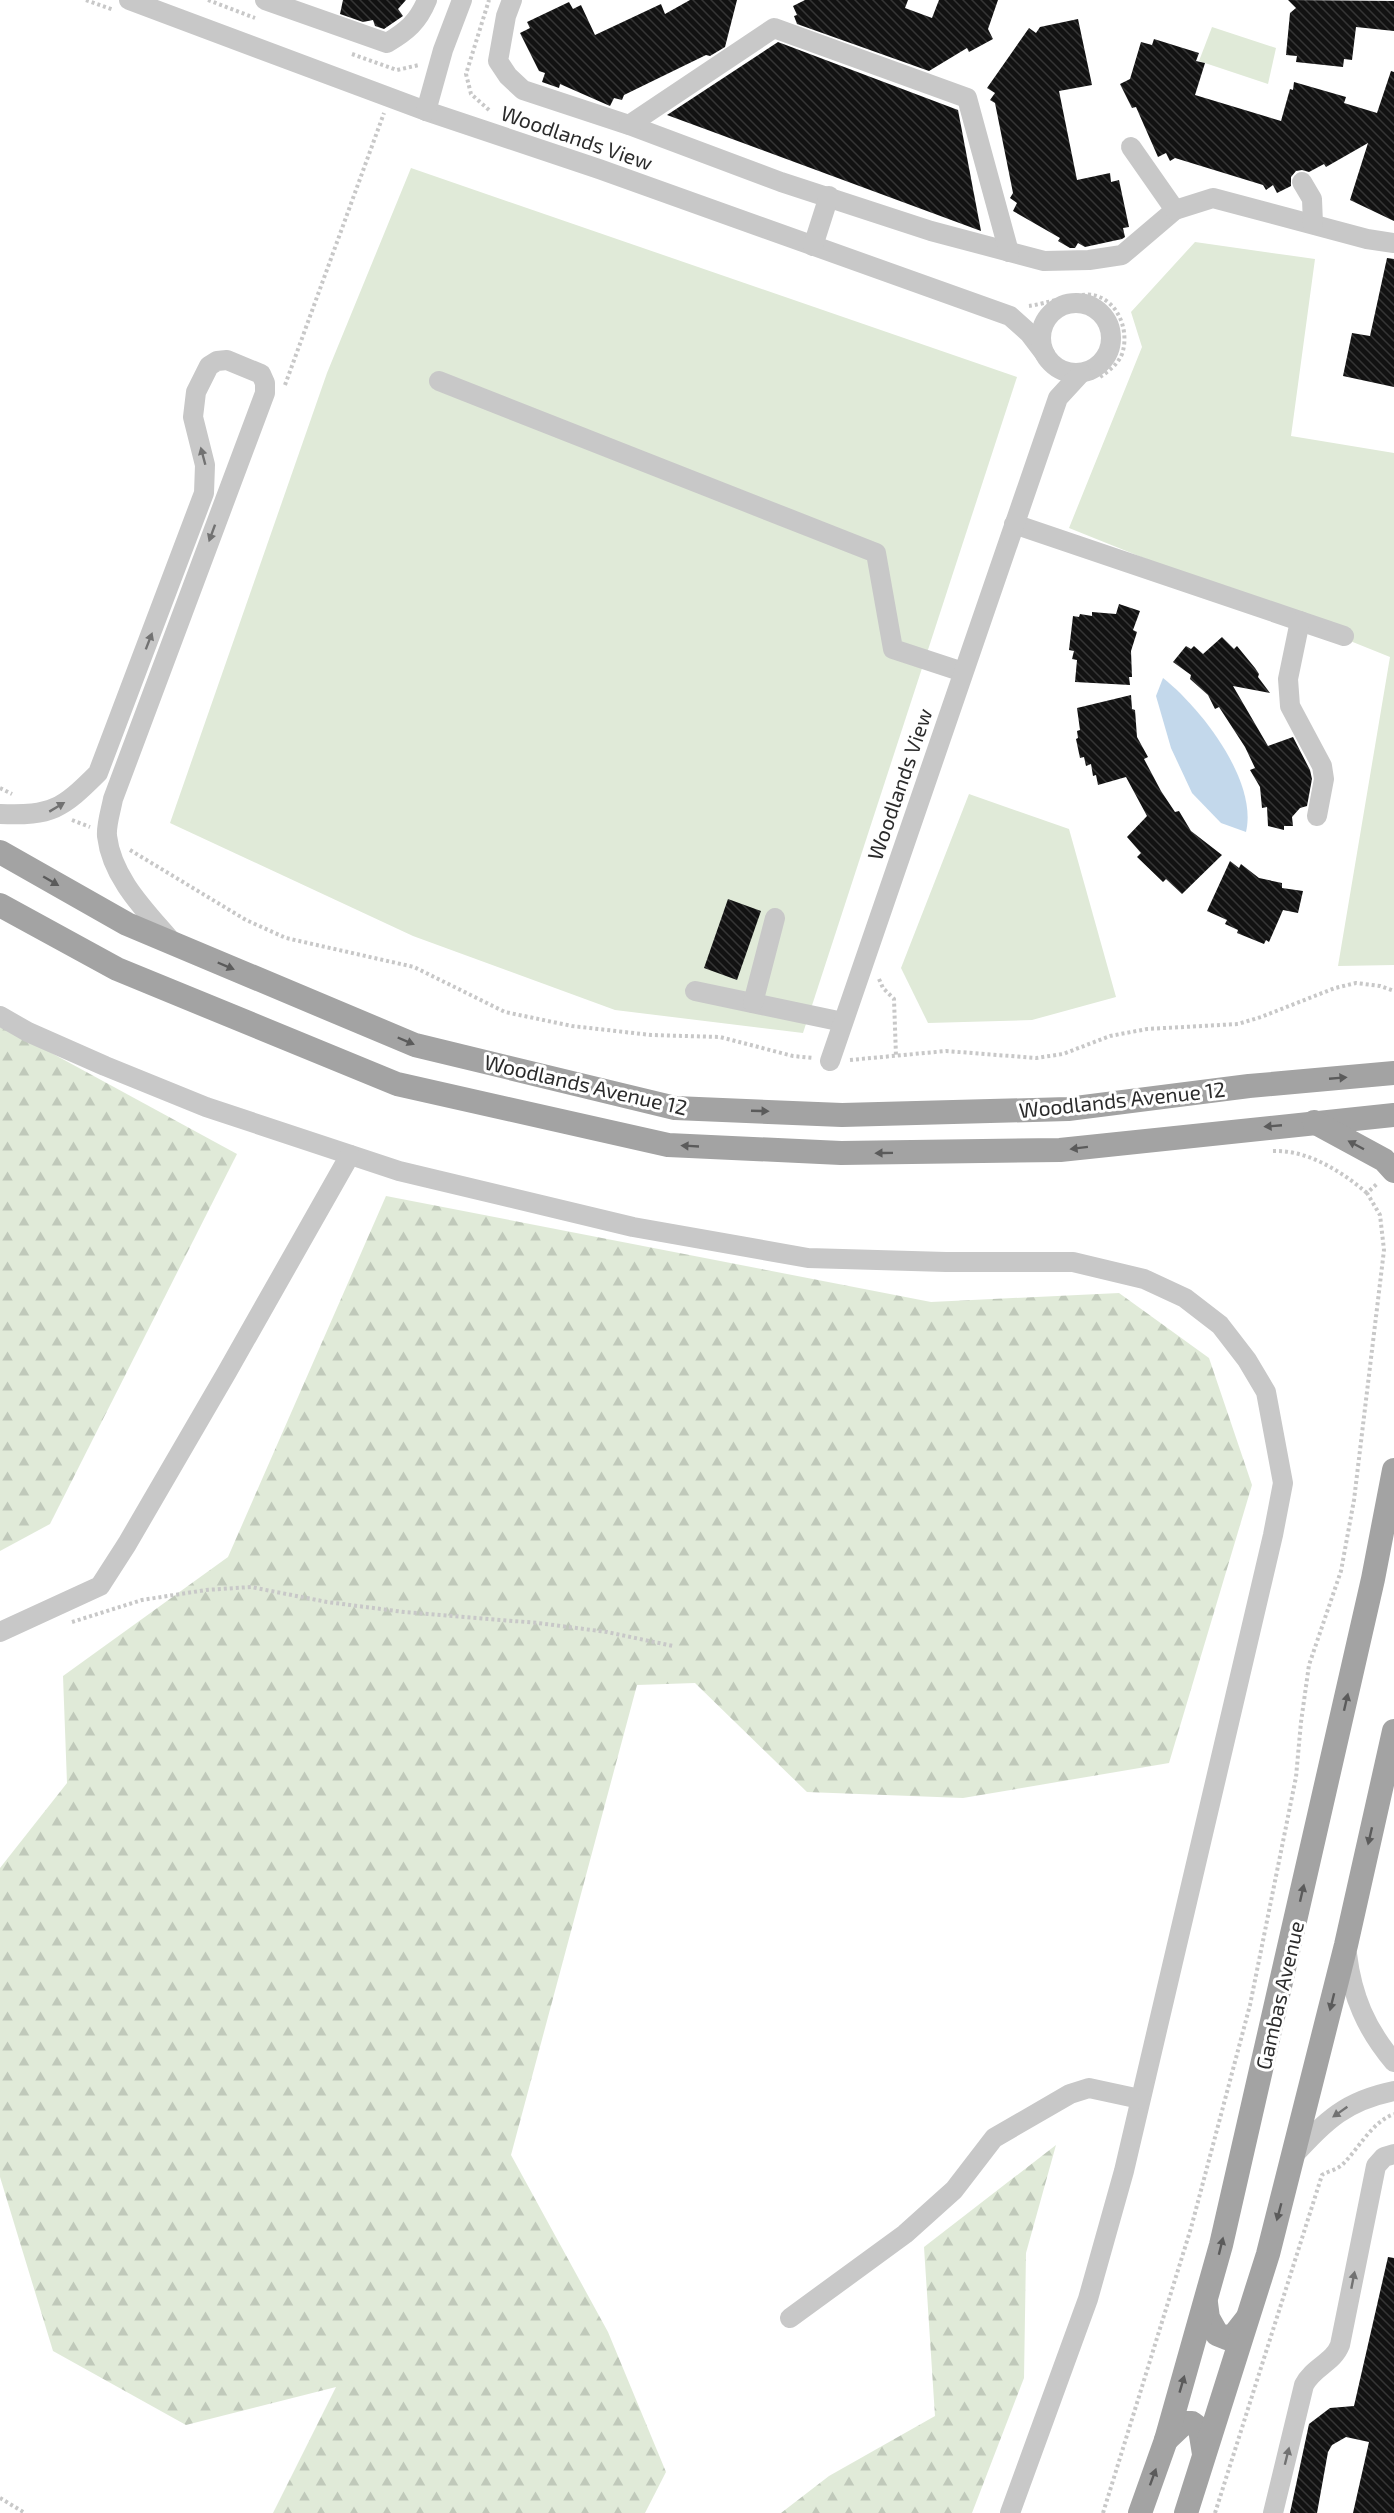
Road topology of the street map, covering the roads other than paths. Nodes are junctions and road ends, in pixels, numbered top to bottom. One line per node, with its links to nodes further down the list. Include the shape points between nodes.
1 (265, 0): 2 (street, via 387,43 420,18)
2 (427, 0)
3 (462, 0): 6 (street)
4 (512, 0): 7 (street, via 498,60 508,76 524,90)
5 (124, 6): 6 (street, Woodlands View)
6 (426, 111): 14 (street, Woodlands View)
7 (629, 125): 10 (street); 15 (street, via 774,28 967,98)
8 (1131, 147): 11 (street)
9 (1302, 182): 12 (street, via 1312,199)
10 (829, 196): 14 (street); 15 (street, via 931,231)
11 (1175, 210): 12 (street, via 1213,198); 15 (street, via 1122,255 1044,261)
12 (1313, 224): 13 (street)
13 (1394, 243)
14 (813, 246): 16 (street, Woodlands View)
15 (1009, 252)
16 (1014, 310): 17 (street, Woodlands View); 18 (street, Woodlands View)
17 (1054, 310): 18 (street, Woodlands View, via 1042,328 1041,341); 19 (street, Woodlands View, via 1068,304 1089,305 1106,320 1111,338 1109,351)
18 (1050, 360): 19 (street, via 1066,372); 21 (street, Woodlands View)
19 (1088, 377): 21 (street, Woodlands View)
20 (439, 381): 25 (street, via 876,552 893,649)
21 (1058, 398): 22 (street, Woodlands View)
22 (1014, 524): 23 (street); 25 (street, Woodlands View)
23 (1300, 621): 24 (street); 27 (street, via 1288,679 1290,706 1322,766 1324,779)
24 (1344, 636)
25 (963, 672): 35 (street, Woodlands View)
26 (0, 814): 31 (street, one-way to 31, via 51,811 98,773 204,493 205,465 193,417 195,392 209,366 217,361 227,360 261,374 265,393 113,799 107,835 122,880)
27 (1317, 816)
28 (0, 852): 31 (main road, Woodlands Avenue 12, one-way to 31, via 127,924)
29 (0, 905): 39 (main road, Woodlands Avenue 12, one-way to 29, via 1060,1150 841,1153 668,1145 397,1084 117,969)
30 (775, 918): 33 (street)
31 (174, 944): 37 (main road, Woodlands Avenue 12, one-way to 37, via 415,1045 675,1108 842,1115 1068,1109)
32 (695, 991): 33 (street)
33 (753, 1003): 35 (street)
34 (0, 1016): 40 (street, via 206,1107)
35 (843, 1022): 36 (street, Woodlands View)
36 (830, 1060)
37 (1389, 1070)
38 (1394, 1115): 39 (main road, Woodlands Avenue 12)
39 (1314, 1122): 41 (main road, one-way to 39, via 1384,1160)
40 (350, 1155): 43 (street, via 100,1586); 48 (street, via 399,1171 633,1227 808,1258 1073,1262 1144,1279 1185,1298 1220,1325 1266,1392 1283,1483)
41 (1393, 1171)
42 (1394, 1470): 51 (main road, Gambas Avenue, one-way to 42, via 1356,1658)
43 (0, 1632)
44 (1394, 1731): 45 (main road, one-way to 45)
45 (1346, 1945): 46 (street, via 1350,1983 1371,2032); 50 (main road, one-way to 50)
46 (1394, 2062)
47 (1394, 2091): 50 (street, one-way to 50, via 1355,2101 1324,2123)
48 (1140, 2099): 52 (street, via 1089,2088 1070,2094 994,2138 954,2190 905,2234); 56 (street, via 1088,2299)
49 (1394, 2154): 59 (street, one-way to 49, via 1304,2385 1308,2377 1333,2358 1340,2344 1376,2166 1384,2157)
50 (1294, 2155): 53 (main road, one-way to 53)
51 (1206, 2303): 53 (main road, via 1208,2318 1217,2334 1227,2338); 54 (main road, Gambas Avenue, one-way to 51)
52 (790, 2318)
53 (1246, 2320): 55 (main road)
54 (1166, 2440): 55 (main road, via 1178,2427 1192,2423 1200,2429); 57 (main road, Gambas Avenue, one-way to 54)
55 (1204, 2454): 58 (main road)
56 (1010, 2513)
57 (1140, 2513)
58 (1186, 2513)
59 (1273, 2513)

